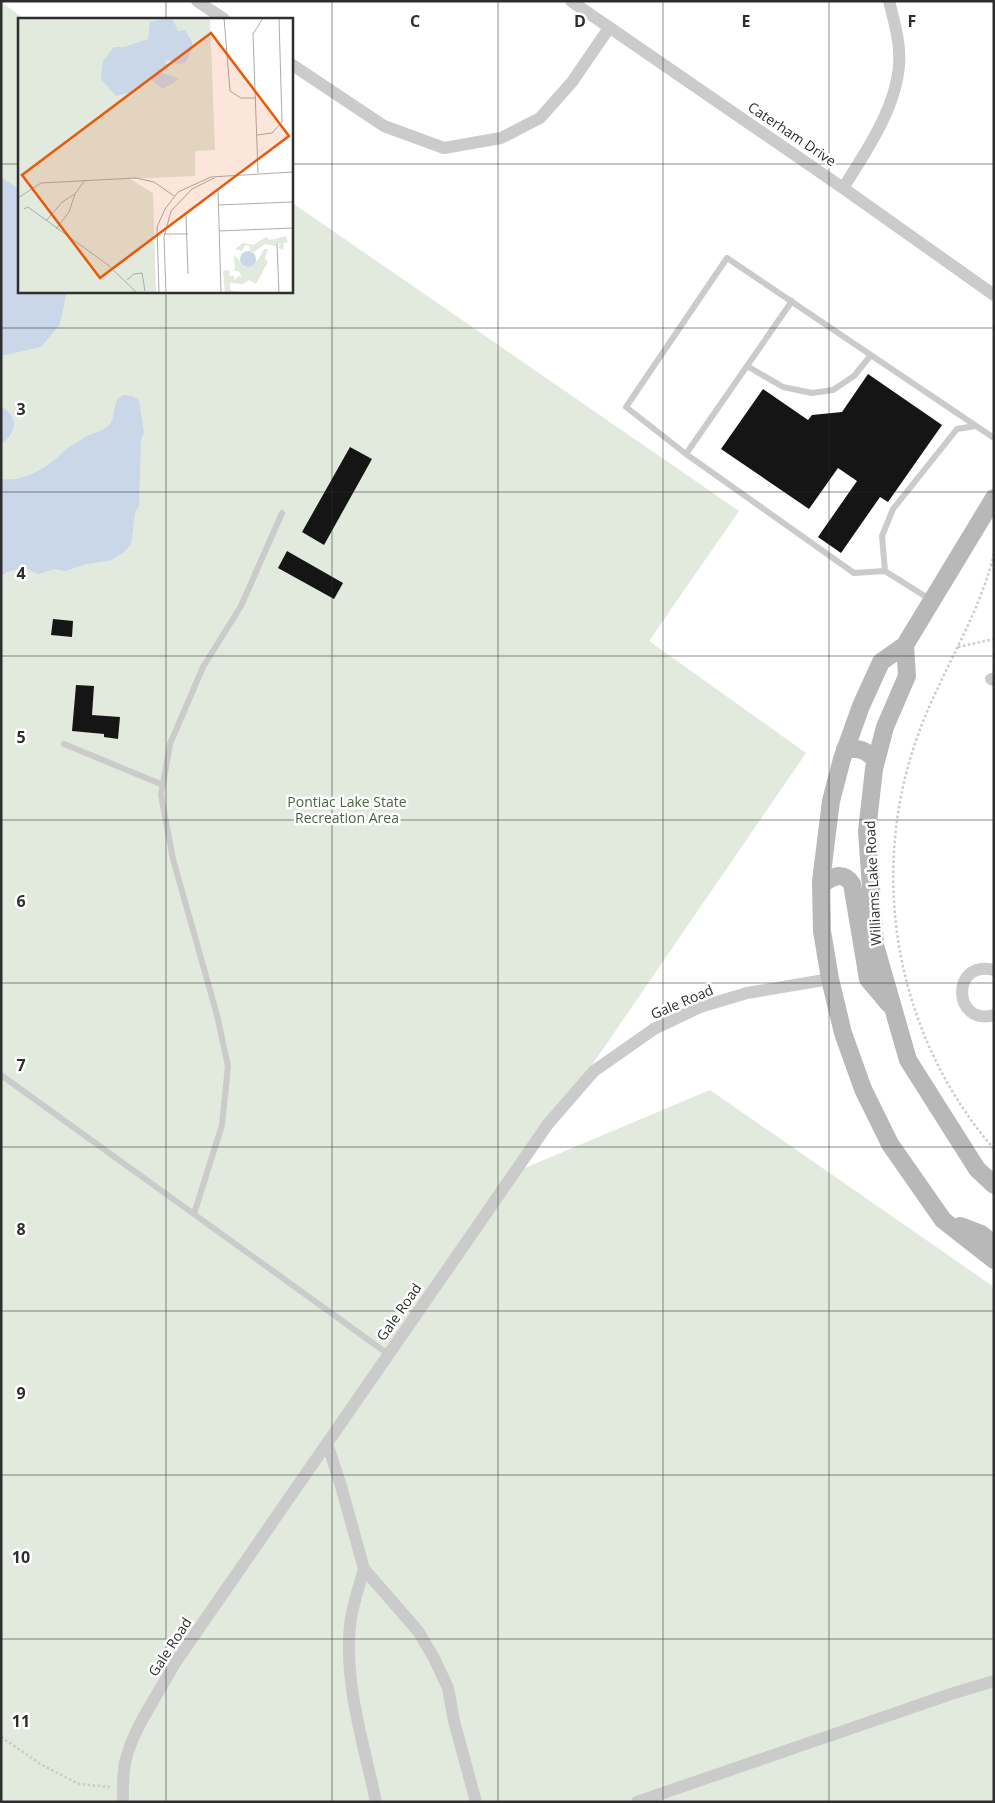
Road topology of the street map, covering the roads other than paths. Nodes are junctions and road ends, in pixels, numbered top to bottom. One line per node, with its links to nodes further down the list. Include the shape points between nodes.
1 (197, 1): 4 (street)
2 (571, 1): 5 (street, Caterham Drive)
3 (888, 1): 7 (street, via 899,51 896,83 889,108)
4 (222, 18)
5 (609, 28): 6 (street, via 572,82 540,118 501,138 444,148 384,126); 7 (street, Caterham Drive)
6 (292, 65)
7 (843, 188): 8 (street, Caterham Drive)
8 (994, 295)
9 (792, 301): 10 (lane); 11 (lane); 14 (lane, via 727,258 626,407)
10 (871, 355): 11 (lane, via 854,376 833,390 812,393 783,387); 12 (lane)
11 (747, 366): 14 (lane)
12 (976, 426): 13 (lane); 17 (lane, via 957,429 892,509 882,536)
13 (994, 438)
14 (686, 454): 17 (lane, via 854,573)
15 (994, 498): 18 (main road)
16 (282, 513): 23 (lane, via 241,606 203,667 170,744)
17 (885, 571): 18 (lane)
18 (932, 601): 19 (main road)
19 (905, 645): 21 (main road, via 881,662); 22 (main road, Williams Lake Road, via 907,676 885,727)
20 (64, 744): 23 (lane)
21 (846, 749): 22 (main road, via 867,751); 24 (main road, via 831,802)
22 (876, 760): 27 (main road, Williams Lake Road, via 867,831 875,945)
23 (163, 785): 31 (lane, via 161,795 173,859 228,1066 222,1126)
24 (821, 885): 26 (main road, via 822,931); 27 (main road, via 835,876 842,876 852,884 868,979)
25 (994, 970): 28 (street, via 977,970 964,980 962,988 964,1004 969,1010 984,1017)
26 (830, 979): 32 (main road, via 843,1033 863,1089 890,1144); 35 (street, Gale Road, via 747,993 700,1007 654,1029 594,1071 548,1124)
27 (893, 1008): 30 (main road, Williams Lake Road, via 908,1060 977,1169)
28 (994, 1015)
29 (1, 1075): 31 (lane)
30 (994, 1185)
31 (194, 1214): 35 (lane)
32 (943, 1220): 33 (main road, via 981,1234); 34 (main road)
33 (994, 1244)
34 (994, 1260)
35 (388, 1354): 36 (street, Gale Road)
36 (327, 1443): 37 (street); 39 (street, Gale Road, via 175,1663 139,1726 126,1759 122,1788)
37 (364, 1569): 40 (street, via 350,1623 349,1652 352,1691); 41 (street, via 418,1631 434,1658 448,1688)
38 (994, 1681): 42 (street)
39 (124, 1802)
40 (376, 1802)
41 (476, 1802)
42 (637, 1802)

